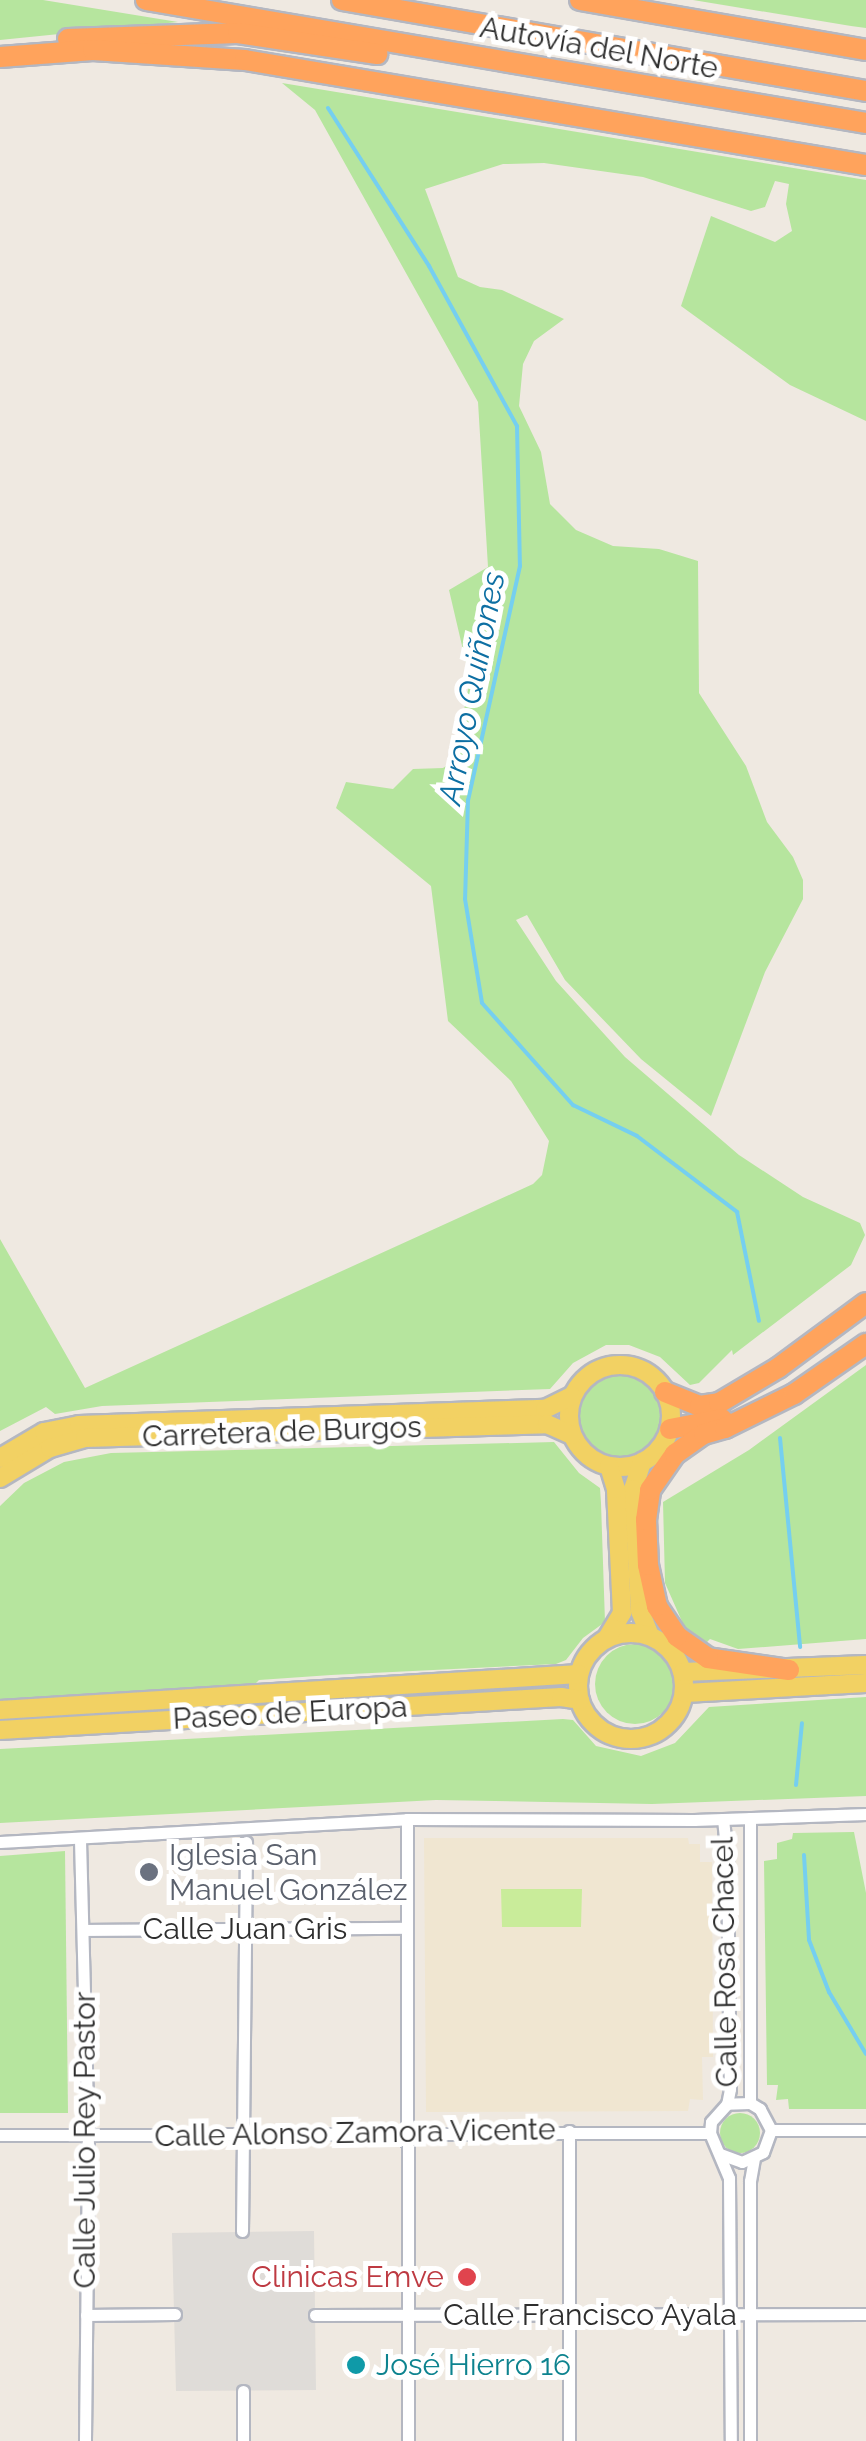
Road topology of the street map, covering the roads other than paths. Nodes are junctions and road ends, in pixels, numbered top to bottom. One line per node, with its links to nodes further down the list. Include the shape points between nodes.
1 (146, 0): 7 (highway, Autovía del Norte)
2 (342, 0): 8 (highway, Autovía del Norte)
3 (580, 0): 5 (highway)
4 (0, 47): 7 (highway, via 94,36 238,33 438,64)
5 (866, 50)
6 (0, 58): 10 (highway, via 93,50 244,60)
7 (513, 65): 9 (highway, Autovía del Norte)
8 (866, 91)
9 (866, 123)
10 (866, 165)
11 (866, 1303): 13 (highway, via 719,1403 700,1406)
12 (866, 1344): 15 (highway)
13 (665, 1392): 14 (main road, via 642,1369 609,1365 580,1382); 16 (main road)
14 (572, 1396): 17 (main road); 18 (main road, Carretera de Burgos, via 544,1409 79,1425)
15 (753, 1414): 16 (highway); 26 (highway, via 675,1454 650,1490 648,1565 657,1606 677,1636 708,1658)
16 (670, 1429): 20 (main road)
17 (572, 1435): 21 (main road, via 589,1456); 22 (main road, Carretera de Burgos, via 547,1424 85,1438 50,1448)
18 (9, 1448): 19 (main road, Carretera de Burgos)
19 (0, 1458)
20 (642, 1462): 21 (main road); 23 (main road, via 634,1476 634,1507 640,1612)
21 (609, 1466): 24 (main road, via 622,1613)
22 (0, 1478)
23 (650, 1636): 24 (main road, via 628,1632); 27 (main road, via 671,1650)
24 (607, 1638): 28 (main road)
25 (866, 1666): 26 (main road)
26 (788, 1670): 27 (main road)
27 (683, 1672): 30 (main road)
28 (579, 1674): 31 (main road); 32 (main road, Paseo de Europa)
29 (866, 1683): 30 (main road)
30 (685, 1694): 31 (main road, via 671,1723 643,1739 597,1728)
31 (580, 1700): 33 (main road, Paseo de Europa)
32 (0, 1710)
33 (0, 1730)
34 (866, 1814): 35 (street)
35 (750, 1818): 37 (street); 44 (street, Calle Rosa Chacel)
36 (406, 1820): 37 (street); 38 (street); 41 (street)
37 (722, 1820): 45 (street, Calle Rosa Chacel)
38 (80, 1840): 39 (street); 42 (street, Calle Julio Rey Pastor)
39 (0, 1842)
40 (246, 1842): 43 (street)
41 (407, 1928): 43 (street, Calle Juan Gris); 50 (street)
42 (84, 1930): 43 (street, Calle Juan Gris); 52 (street, Calle Julio Rey Pastor)
43 (243, 1930): 53 (street)
44 (750, 2103): 45 (street); 46 (street, via 768,2118)
45 (727, 2104): 49 (street)
46 (770, 2130): 47 (street); 55 (street)
47 (866, 2130)
48 (568, 2132): 49 (street, Calle Alonso Zamora Vicente); 50 (street, Calle Alonso Zamora Vicente); 63 (street)
49 (710, 2133): 54 (street)
50 (407, 2134): 53 (street, Calle Alonso Zamora Vicente); 64 (street)
51 (0, 2135): 52 (street, Calle Alonso Zamora Vicente)
52 (88, 2135): 53 (street, Calle Alonso Zamora Vicente); 61 (street, Calle Julio Rey Pastor)
53 (242, 2136): 56 (street)
54 (720, 2154): 55 (street); 58 (street, via 730,2178)
55 (754, 2159): 59 (street)
56 (242, 2232)
57 (175, 2314): 61 (street)
58 (730, 2314): 59 (street, Calle Francisco Ayala); 63 (street, Calle Francisco Ayala); 70 (street)
59 (750, 2314): 60 (street, Calle Francisco Ayala); 71 (street)
60 (866, 2314)
61 (86, 2315): 66 (street, Calle Julio Rey Pastor)
62 (315, 2315): 64 (street, Calle Francisco Ayala)
63 (570, 2315): 64 (street, Calle Francisco Ayala); 69 (street)
64 (408, 2316): 68 (street)
65 (243, 2391): 67 (street)
66 (84, 2441)
67 (243, 2441)
68 (408, 2441)
69 (569, 2441)
70 (731, 2441)
71 (750, 2441)

